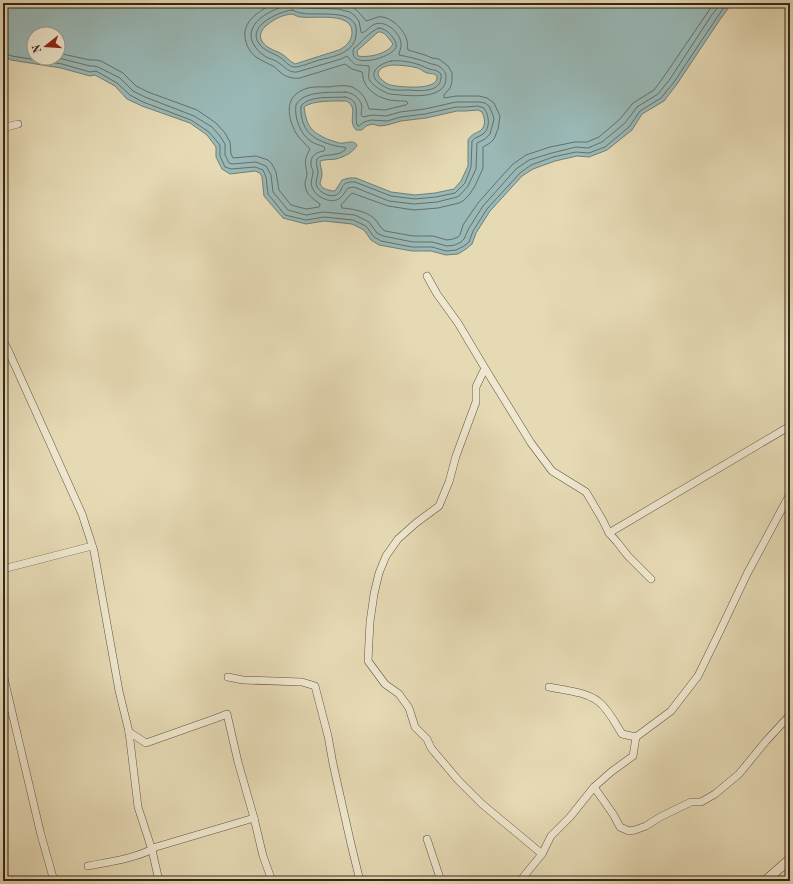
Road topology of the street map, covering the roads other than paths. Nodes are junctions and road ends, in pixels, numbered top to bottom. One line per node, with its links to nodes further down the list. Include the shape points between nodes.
1 (18, 124): 2 (street)
2 (3, 128)
3 (427, 276): 5 (street)
4 (3, 341): 9 (street, via 82,514)
5 (486, 370): 8 (street, via 531,443 552,471 586,492); 22 (street, via 476,387 476,402 439,506 398,539 386,556 379,573 370,622 368,661 385,684 399,694 409,708 415,727 428,738 431,748 458,780 482,804)
6 (790, 426): 8 (street)
7 (790, 494): 17 (street, via 747,574 698,676 671,711)
8 (609, 533): 11 (street)
9 (92, 546): 10 (street); 16 (street)
10 (3, 569)
11 (651, 579)
12 (3, 674): 25 (street)
13 (228, 677): 28 (street, via 302,682 315,686)
14 (548, 687): 17 (street, via 585,694 598,701 622,734)
15 (790, 714): 18 (street, via 739,774 715,794 701,802 691,802 646,826 635,830 620,827)
16 (129, 732): 19 (street, via 146,743 227,714); 21 (street, via 138,807)
17 (636, 736): 18 (street, via 633,756)
18 (594, 787): 22 (street, via 551,836)
19 (254, 818): 21 (street); 27 (street)
20 (427, 839): 29 (street)
21 (152, 850): 24 (street); 26 (street)
22 (542, 854): 30 (street)
23 (790, 859): 31 (main road)
24 (88, 866)
25 (54, 881)
26 (159, 881)
27 (272, 881)
28 (360, 881)
29 (441, 881)
30 (520, 881)
31 (765, 881)

